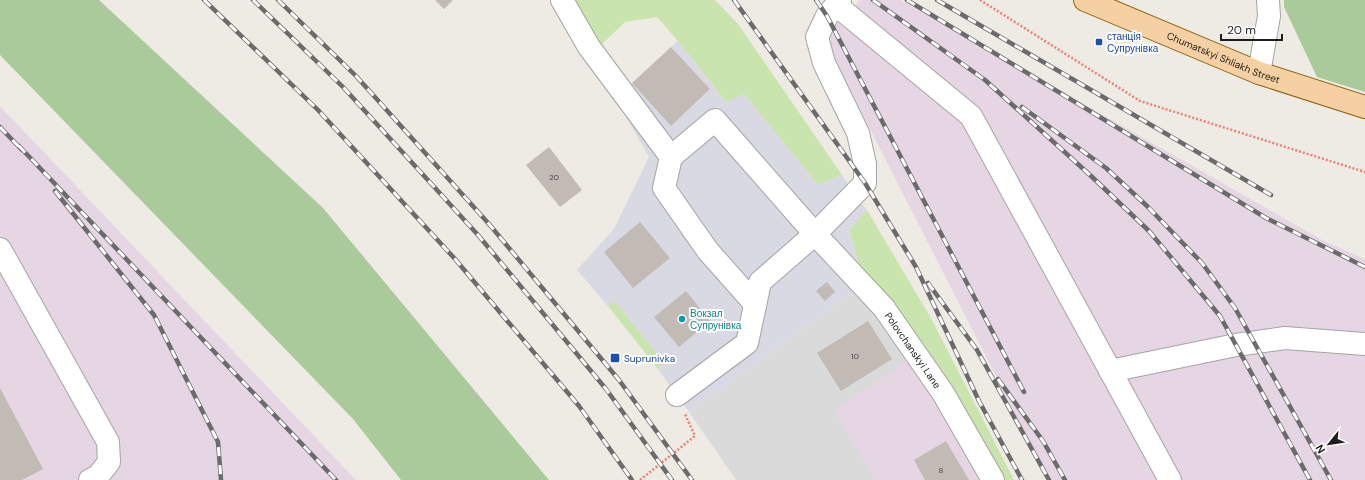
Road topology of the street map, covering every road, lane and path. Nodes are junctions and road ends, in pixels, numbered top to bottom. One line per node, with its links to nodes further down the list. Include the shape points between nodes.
1 (562, 0): 8 (street, via 589,47)
2 (980, 0): 9 (path, via 1140,101)
3 (1085, 0): 6 (main road, Chumatskyi Shliakh Street)
4 (1268, 0): 6 (street, via 1269,16)
5 (838, 2): 10 (street, via 826,16 817,37 824,63 858,133 865,164 865,183); 14 (street, via 971,116)
6 (1259, 73): 7 (main road, Chumatskyi Shliakh Street)
7 (1365, 107)
8 (671, 157): 10 (street, Polovchanskyi Lane, via 715,120); 12 (street, via 664,188 708,251)
9 (1365, 172)
10 (815, 234): 12 (street, via 760,282); 18 (street, Polovchanskyi Lane, via 884,308 943,393)
11 (0, 250): 16 (street, via 108,442 109,462 98,476)
12 (755, 304): 15 (street, via 747,343)
13 (1365, 344): 14 (street, via 1285,338 1236,345)
14 (1110, 371): 19 (street)
15 (677, 395): 17 (path, via 695,436)
16 (90, 480)
17 (640, 480)
18 (993, 480)
19 (1170, 480)

